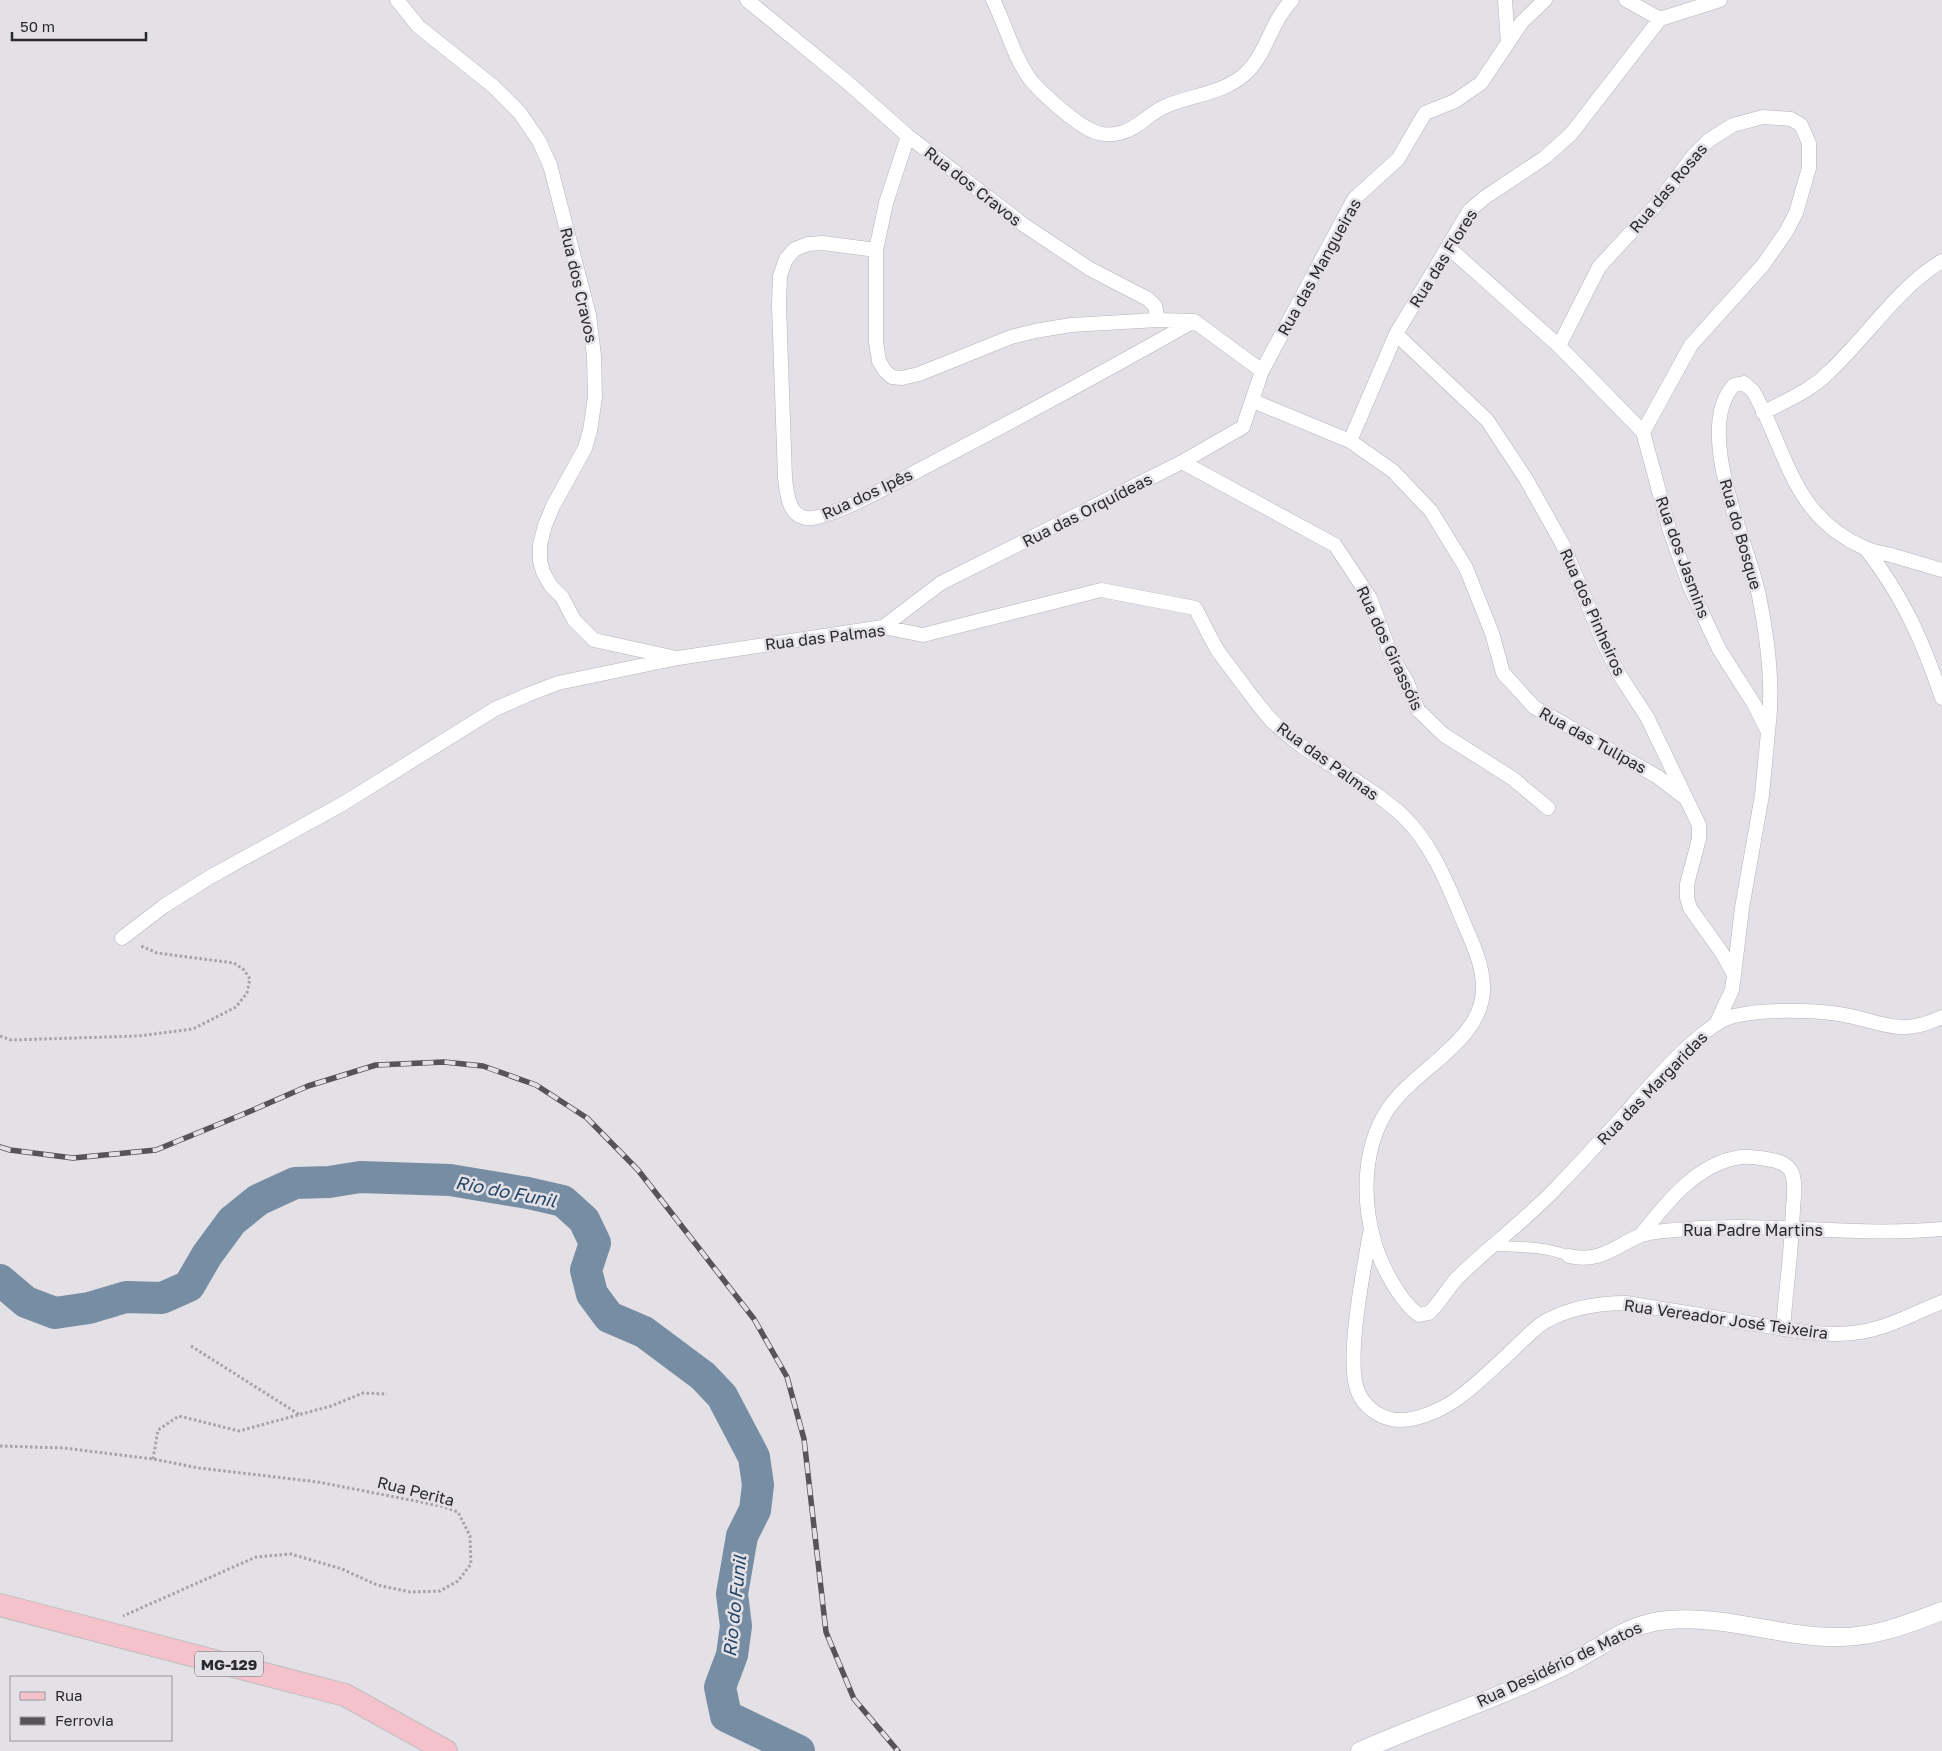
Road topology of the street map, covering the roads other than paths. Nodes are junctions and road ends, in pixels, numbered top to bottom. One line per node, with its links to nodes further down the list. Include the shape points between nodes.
1 (397, 0): 28 (street, Rua dos Cravos, via 419,27 520,113 540,141 550,165 589,315 595,397 590,431 585,448 545,525 540,545 543,572 574,620 594,640)
2 (746, 0): 11 (street, Rua dos Cravos)
3 (993, 0): 8 (street, via 1030,79 1081,125 1109,134 1135,127 1162,107 1178,100 1234,83 1259,58)
4 (1505, 0): 10 (street)
5 (1545, 0): 10 (street, Rua das Mangueiras, via 1522,22)
6 (1626, 0): 9 (street)
7 (1720, 0): 9 (street)
8 (1288, 4)
9 (1660, 19): 12 (street, Rua das Flores, via 1571,134 1544,158 1469,211)
10 (1508, 43): 19 (street, Rua das Mangueiras, via 1489,73 1472,90 1455,102 1425,113 1398,159 1354,199)
11 (908, 136): 13 (street, via 886,203); 15 (street, Rua dos Cravos, via 1059,250 1148,299 1155,306)
12 (1448, 247): 17 (street, Rua das Flores); 18 (street, Rua dos Jasmins)
13 (876, 250): 15 (street, via 876,342 879,361 892,377 919,374 1034,331 1071,325); 16 (street, Rua dos Ipês, via 808,244 795,249 786,259 780,276 778,305 788,499 794,512 804,518 830,514 885,488)
14 (1942, 261): 21 (street, via 1917,278 1827,374)
15 (1158, 320): 16 (street)
16 (1194, 321): 19 (street)
17 (1396, 334): 23 (street, Rua das Flores); 31 (street, Rua dos Pinheiros, via 1487,420 1526,479 1563,545 1619,674 1647,717)
18 (1559, 346): 22 (street, Rua dos Jasmins); 22 (street, Rua das Rosas, via 1598,267 1657,204 1709,140 1733,125 1763,118 1791,119 1801,125 1809,143 1809,168 1796,213 1763,265 1691,345)
19 (1262, 371): 20 (street, Rua das Orquídeas)
20 (1253, 401): 23 (street, Rua das Tulipas); 24 (street, Rua das Orquídeas, via 1243,427)
21 (1763, 413): 25 (street, Rua do Bosque, via 1807,503 1834,530); 30 (street, Rua do Bosque, via 1750,387 1741,383 1734,385 1723,406 1719,446 1724,481 1752,564 1759,596 1770,676)
22 (1643, 432): 30 (street, Rua dos Jasmins, via 1669,528 1690,587 1719,649)
23 (1350, 441): 31 (street, Rua das Tulipas, via 1393,471 1431,511 1466,568 1492,633 1503,673 1534,707 1658,777)
24 (1182, 462): 27 (street, Rua das Orquídeas, via 941,583); 32 (street, Rua dos Girassóis, via 1335,544 1370,598 1391,654 1418,710 1444,735 1512,778)
25 (1866, 549): 26 (street, Rua do Bosque); 29 (street, Rua do Bosque, via 1887,576 1905,608)
26 (1942, 570)
27 (883, 626): 28 (street, Rua das Palmas); 37 (street, Rua das Palmas, via 923,635 1101,590 1196,608 1218,650 1271,720 1292,739 1369,790 1403,817 1428,848 1454,898 1480,963 1483,998 1466,1033 1402,1092 1377,1129 1368,1162)
28 (678, 658): 33 (street, Rua das Palmas, via 558,683 495,709 344,803 210,877)
29 (1942, 698)
30 (1768, 732): 34 (street, via 1762,796)
31 (1689, 802): 34 (street, Rua dos Pinheiros, via 1699,825 1700,839 1687,884 1687,898 1690,908)
32 (1548, 808)
33 (122, 938)
34 (1734, 975): 36 (street, via 1732,990)
35 (1942, 1017): 36 (street, Rua das Margaridas, via 1912,1027 1803,1012 1750,1014)
36 (1717, 1022): 41 (street, Rua das Margaridas, via 1651,1084 1556,1188)
37 (1370, 1228): 44 (street, Rua das Palmas, via 1384,1267 1412,1310); 45 (street, Rua Vereador José Teixeira, via 1358,1302 1354,1378 1359,1394 1369,1407 1381,1416 1396,1420 1414,1418 1461,1396 1544,1322 1572,1309 1602,1303 1626,1303)
38 (1793, 1228): 39 (street, Rua Padre Martins); 40 (street, Rua Padre Martins, via 1726,1227); 40 (street, via 1794,1184 1788,1166 1742,1157 1720,1162 1701,1173 1672,1198); 45 (street)
39 (1942, 1229)
40 (1641, 1235): 42 (street, Rua Padre Martins, via 1598,1256 1587,1259)
41 (1493, 1246): 42 (street, via 1536,1248); 44 (street, Rua das Margaridas, via 1457,1278 1434,1308)
42 (1569, 1256)
43 (1942, 1302): 45 (street, Rua Vereador José Teixeira, via 1908,1318 1859,1333)
44 (1424, 1315)
45 (1783, 1329)
46 (0, 1605): 48 (main road, MG-129, via 345,1695)
47 (1942, 1611): 49 (street, Rua Desidério de Matos, via 1875,1634 1837,1638 1708,1620 1667,1620 1638,1625 1573,1662)
48 (446, 1751)
49 (1360, 1751)

